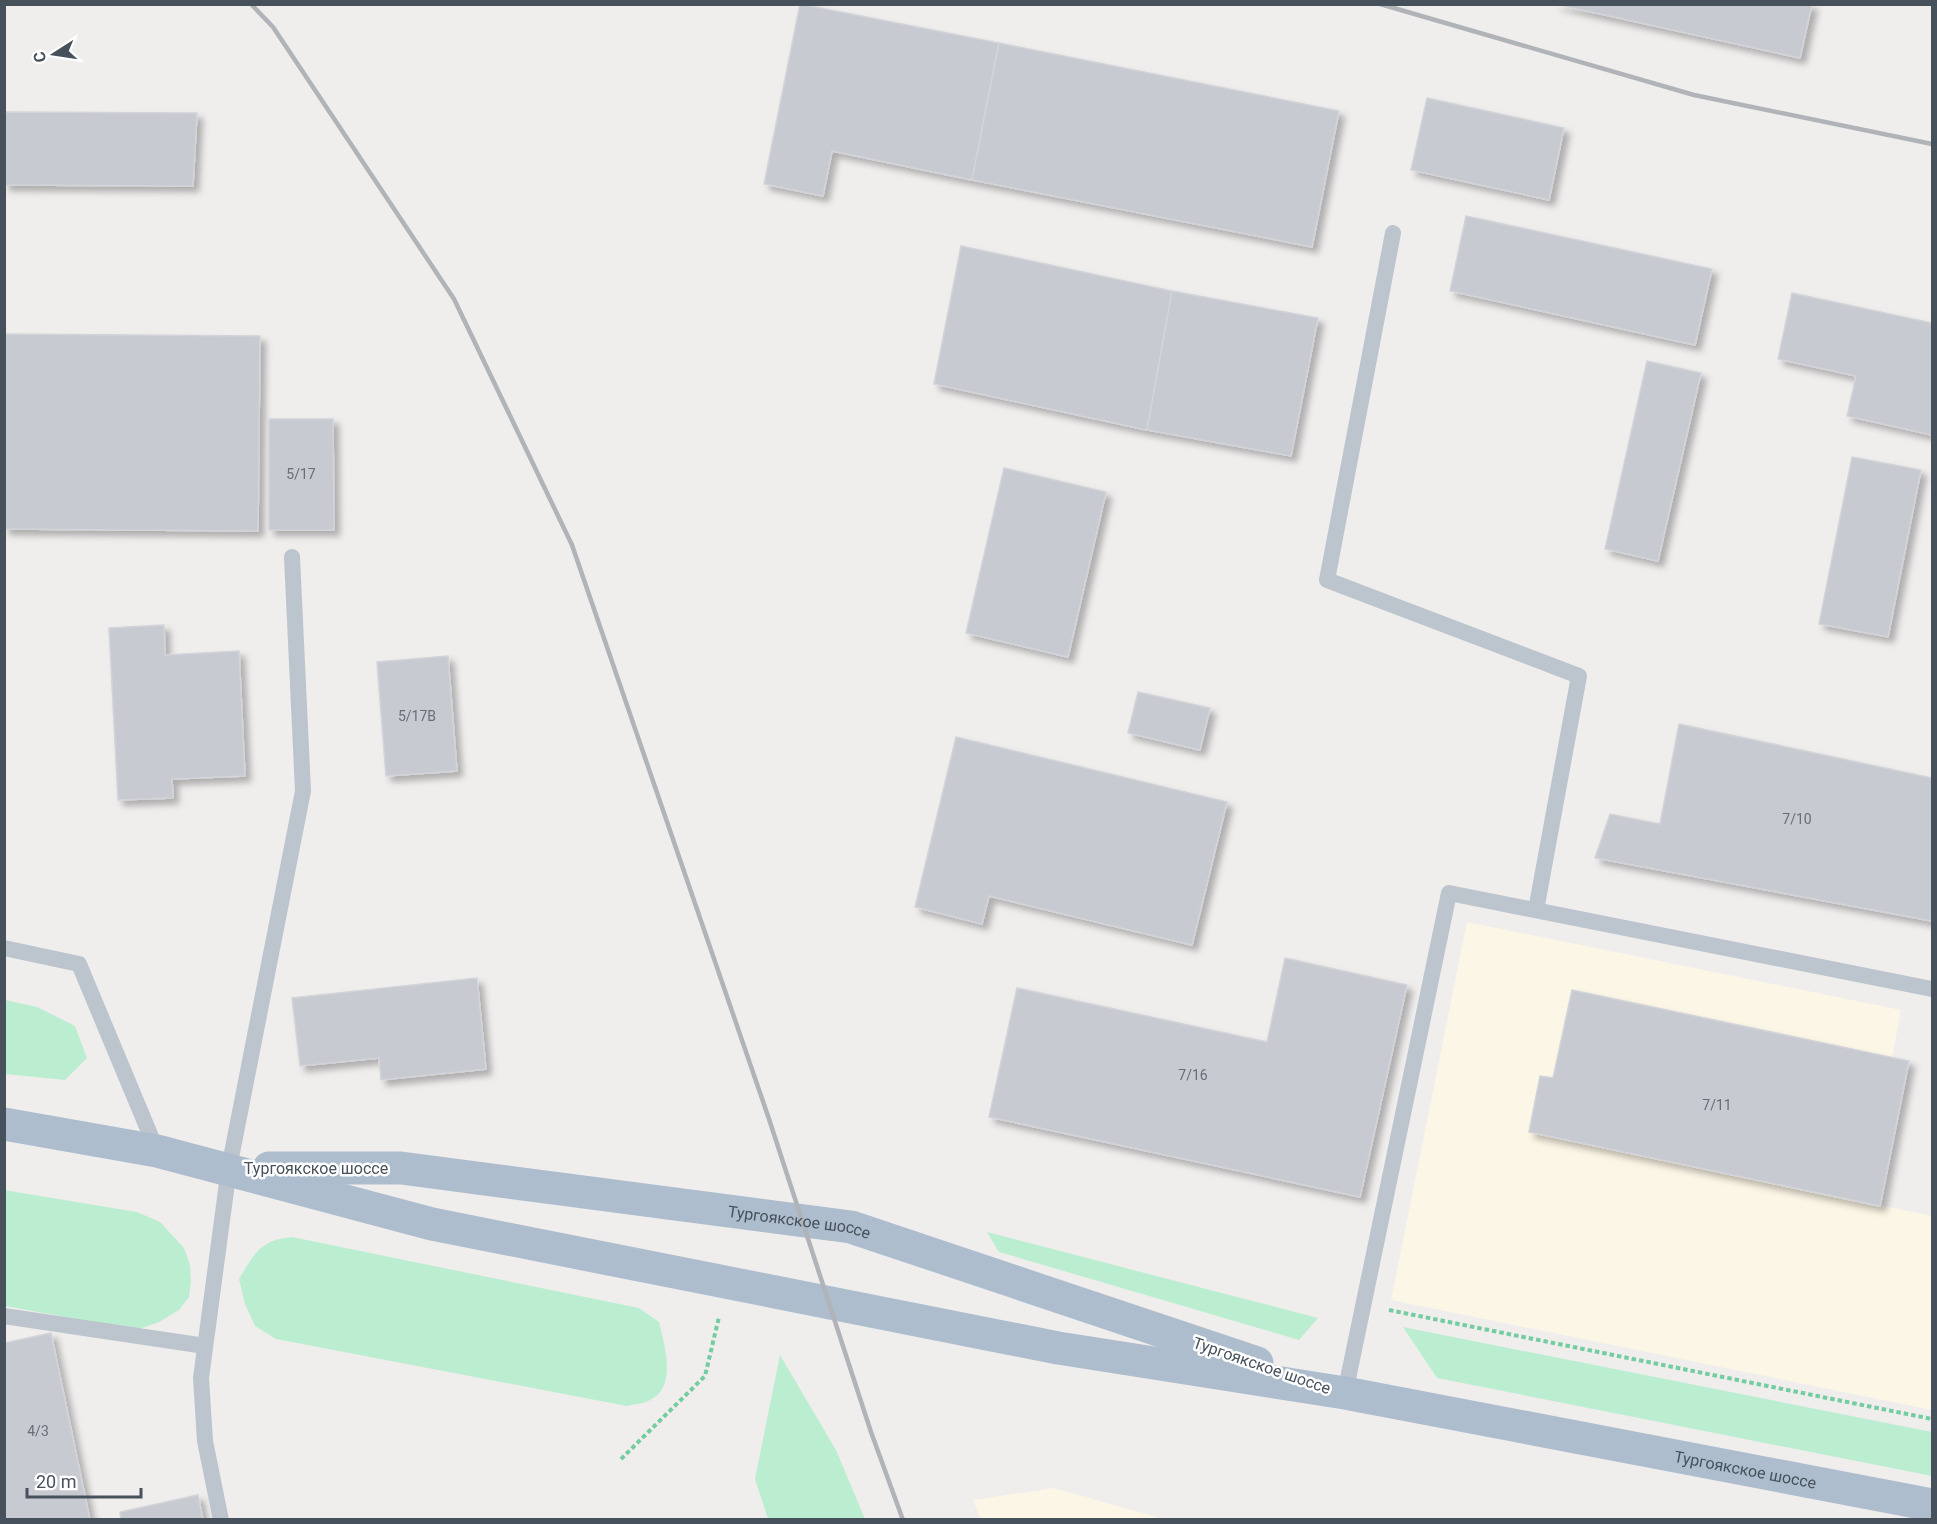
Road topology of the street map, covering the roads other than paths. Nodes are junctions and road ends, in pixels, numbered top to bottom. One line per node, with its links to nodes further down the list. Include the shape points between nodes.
1 (1393, 233): 3 (lane, via 1328,580 1579,676)
2 (292, 557): 8 (lane, via 303,791)
3 (1536, 910): 5 (lane); 11 (lane, via 1449,893)
4 (4, 948): 7 (lane, via 79,963)
5 (1932, 989)
6 (4, 1124): 7 (main road, Тургоякское шоссе)
7 (157, 1151): 8 (main road, Тургоякское шоссе)
8 (229, 1168): 10 (lane); 11 (main road, Тургоякское шоссе, via 432,1224 1058,1348); 11 (main road, Тургоякское шоссе, via 401,1168 851,1227)
9 (4, 1316): 10 (lane)
10 (205, 1346): 13 (lane, via 201,1378 205,1441)
11 (1345, 1393): 12 (main road, Тургоякское шоссе)
12 (1932, 1505)
13 (221, 1520)

